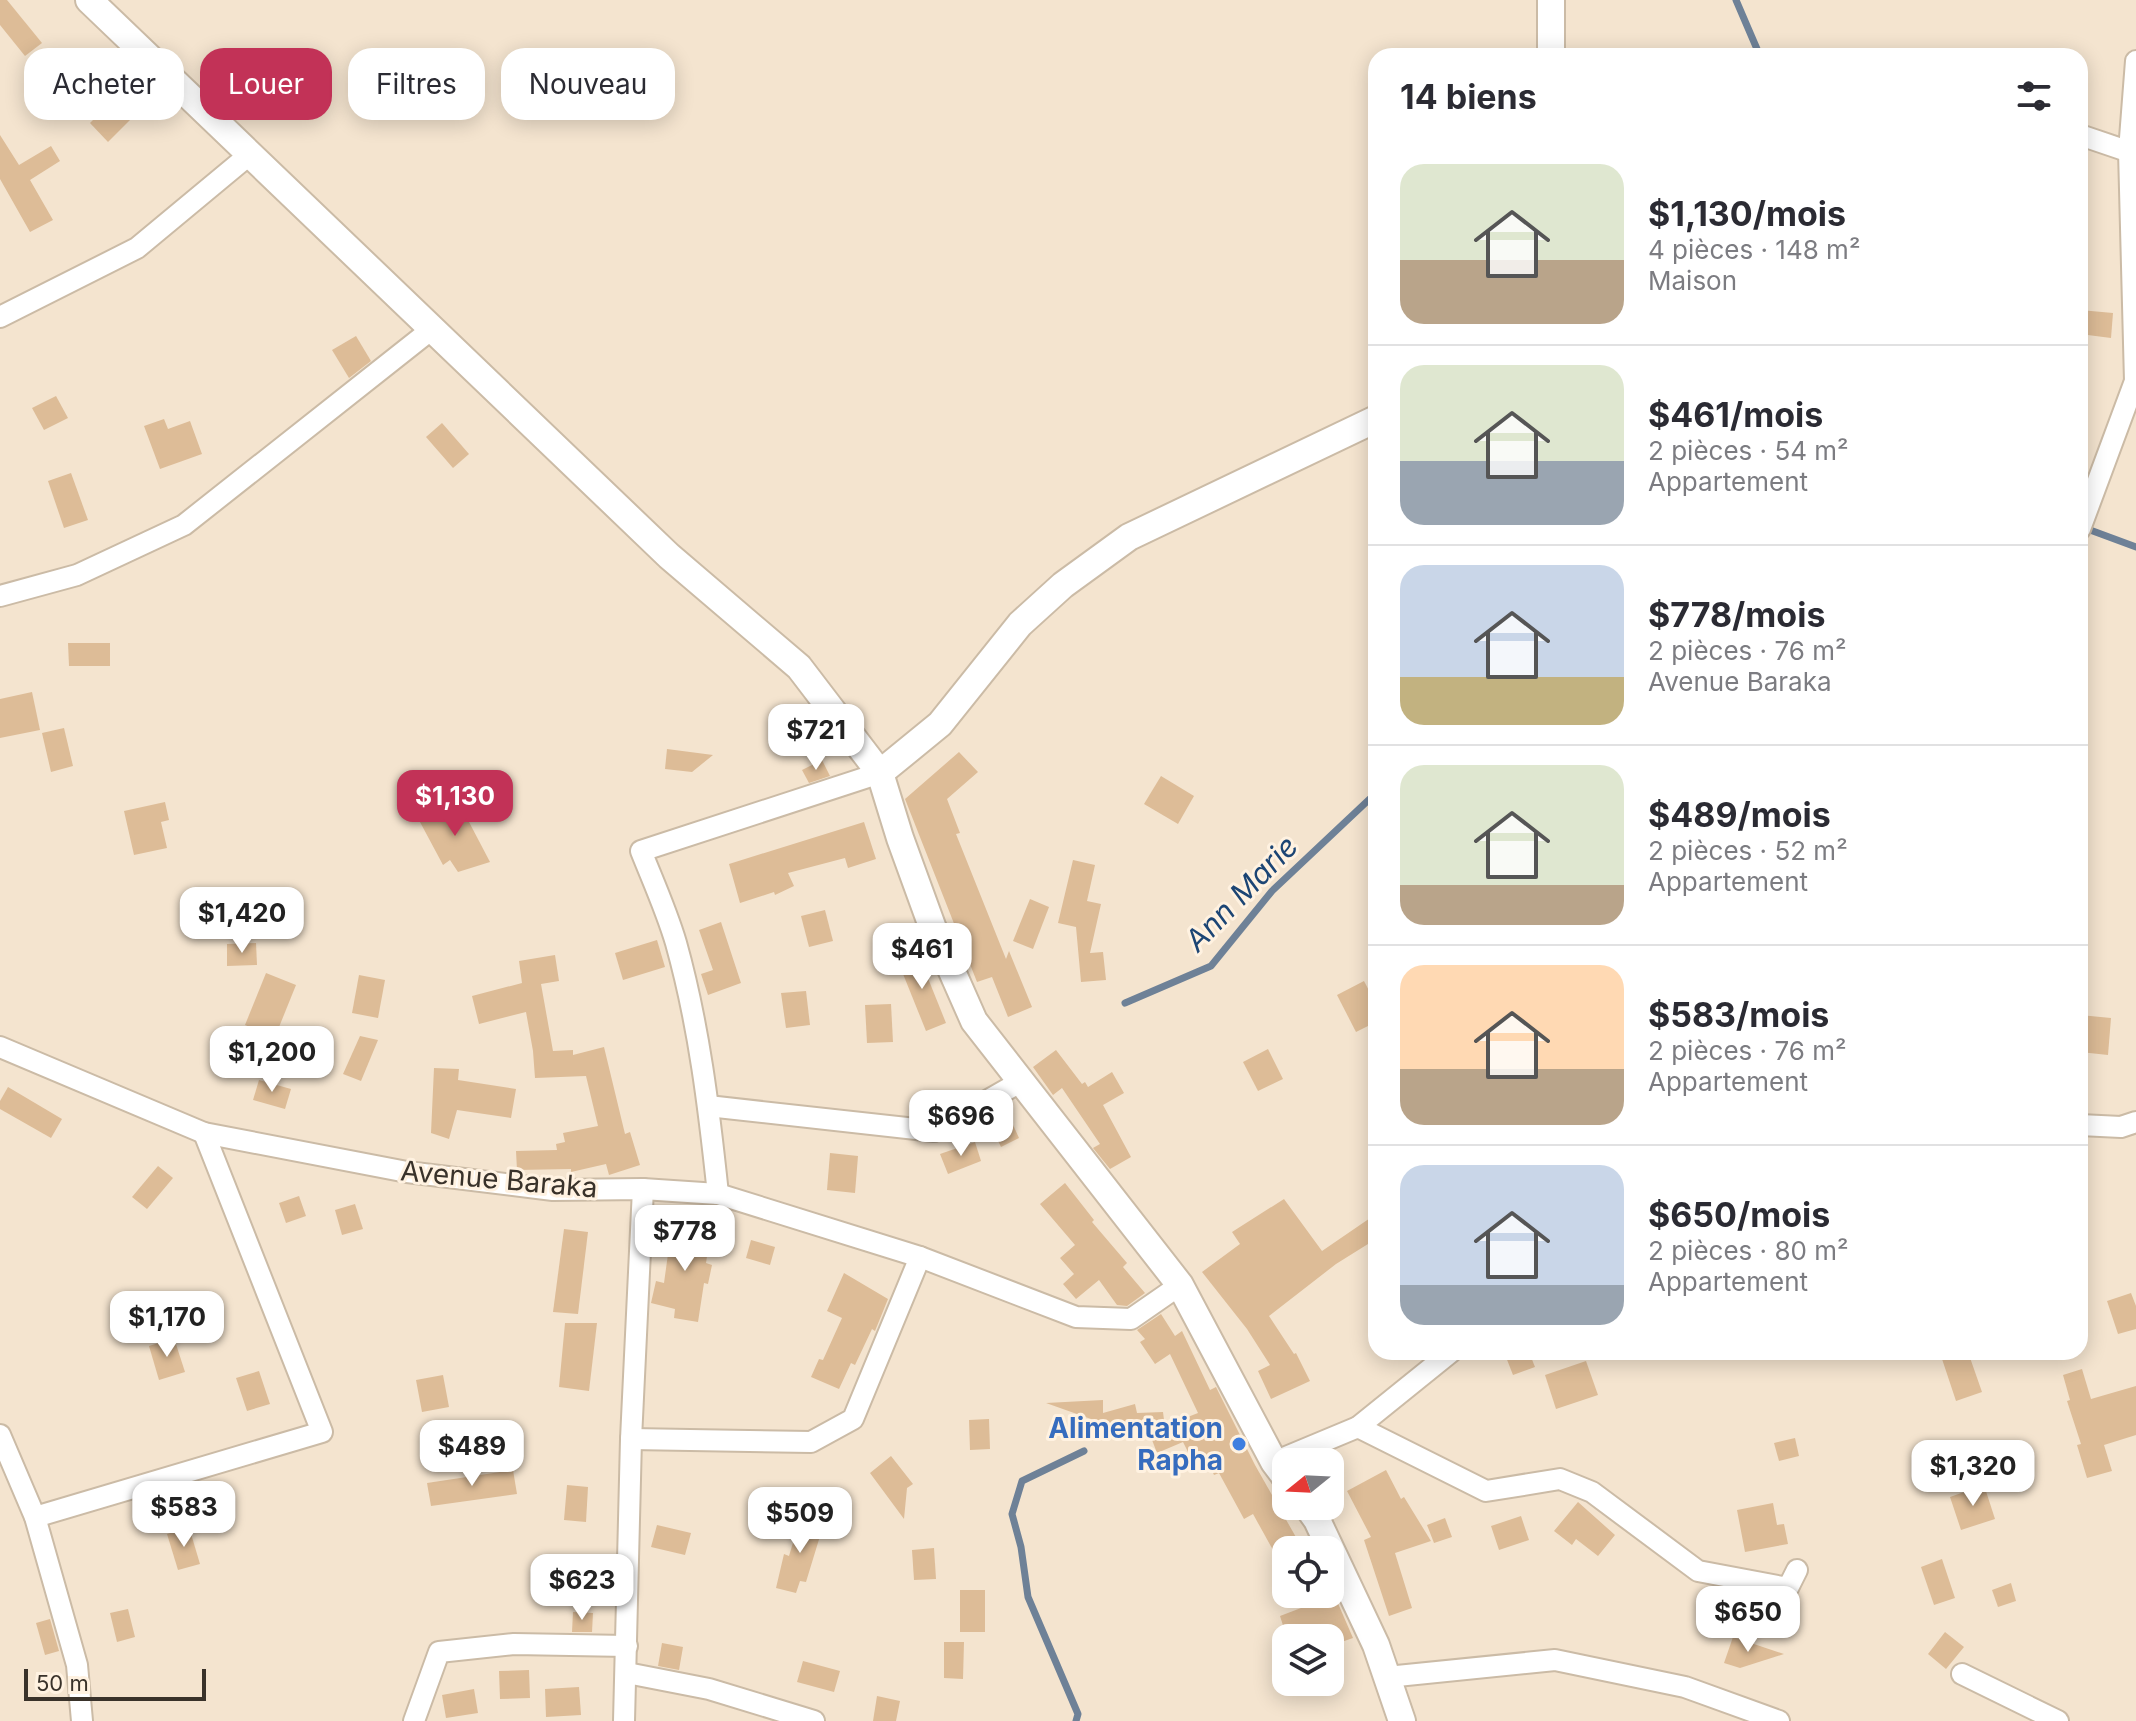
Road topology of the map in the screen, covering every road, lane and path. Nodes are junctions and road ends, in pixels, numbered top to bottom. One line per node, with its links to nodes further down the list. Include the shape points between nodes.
1 (89, 0): 7 (street)
2 (1551, 0): 3 (street)
3 (1551, 48)
4 (2136, 61): 6 (street)
5 (2088, 138): 6 (street)
6 (2133, 153): 11 (street, via 2135,381)
7 (249, 155): 8 (street, via 137,248); 9 (street)
8 (0, 317)
9 (432, 329): 12 (street, via 184,525 77,575); 13 (street, via 669,556 799,667)
10 (1368, 423): 13 (street, via 1129,537 1020,624 940,724)
11 (2088, 507)
12 (0, 596)
13 (880, 773): 15 (street, via 932,926 974,1021); 16 (street, via 641,851 675,940)
14 (0, 1047): 19 (street, Avenue Baraka)
15 (1020, 1082): 16 (street, via 934,1131); 23 (street)
16 (708, 1106): 21 (street)
17 (2136, 1122): 18 (street)
18 (2088, 1125)
19 (204, 1133): 20 (street, Avenue Baraka, via 407,1172 553,1190); 30 (street, via 322,1432)
20 (643, 1189): 21 (street, Avenue Baraka); 27 (street)
21 (718, 1194): 22 (street, Avenue Baraka)
22 (920, 1257): 23 (street, Avenue Baraka, via 1076,1317 1131,1319); 27 (street, via 853,1419 811,1442)
23 (1180, 1285): 29 (street)
24 (1441, 1360): 25 (street)
25 (1358, 1427): 28 (street); 32 (street, via 1486,1491 1560,1479 1592,1492 1698,1571 1788,1588)
26 (0, 1435): 30 (street)
27 (631, 1439): 33 (street)
28 (1320, 1448)
29 (1272, 1455)
30 (35, 1517): 37 (street, via 77,1665)
31 (1317, 1520): 36 (street)
32 (1797, 1570)
33 (627, 1646): 34 (street); 38 (street, via 514,1644 439,1652)
34 (627, 1673): 39 (street); 40 (street, via 709,1689)
35 (1962, 1674): 43 (street)
36 (1387, 1677): 41 (street); 42 (street, via 1555,1660 1685,1687)
37 (82, 1721)
38 (414, 1721)
39 (624, 1721)
40 (814, 1721)
41 (1402, 1721)
42 (1779, 1721)
43 (2058, 1721)

